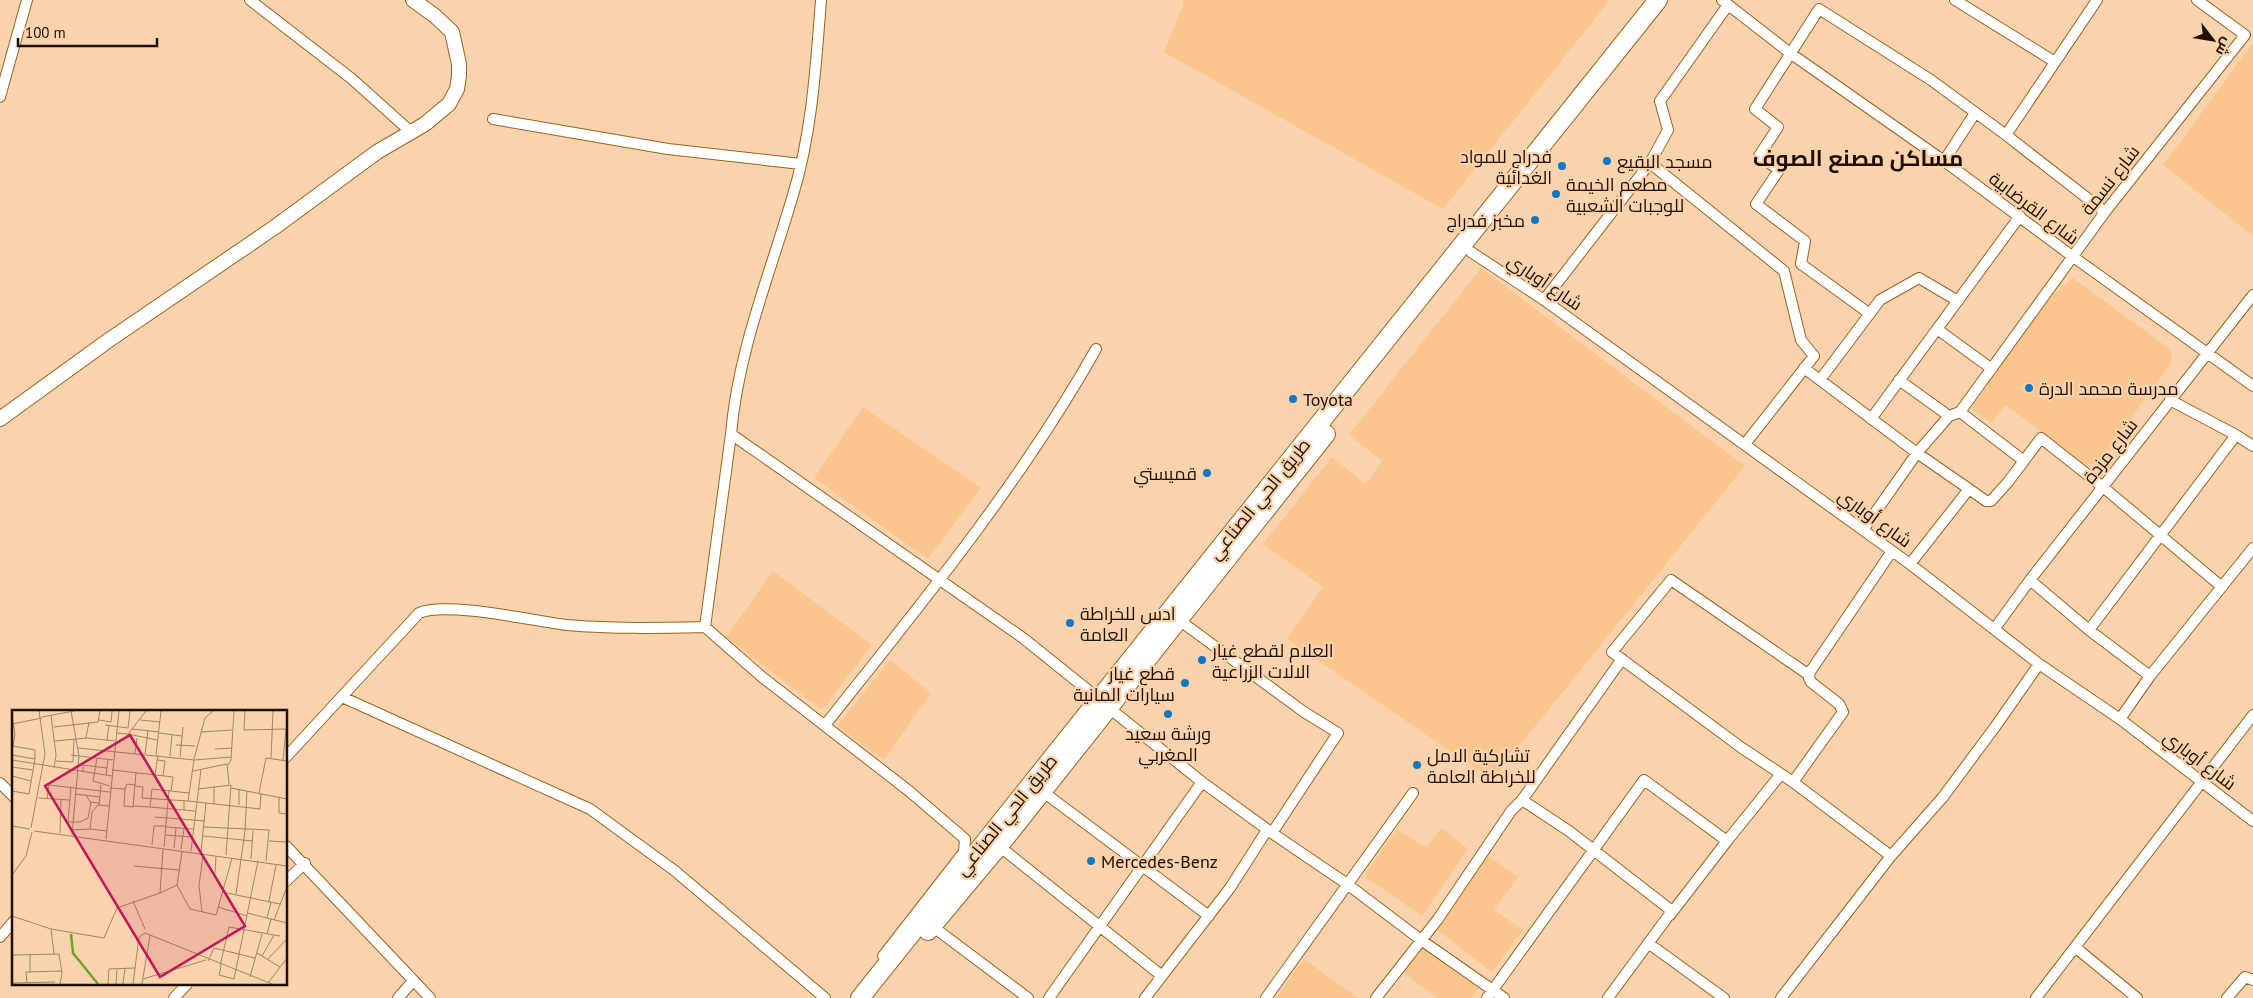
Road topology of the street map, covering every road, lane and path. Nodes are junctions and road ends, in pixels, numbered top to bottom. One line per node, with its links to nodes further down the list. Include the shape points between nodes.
1 (27, 0): 13 (street)
2 (250, 0): 16 (street, via 352,79)
3 (413, 0): 16 (street, via 452,32 459,76 449,104)
4 (821, 0): 20 (street, via 812,95)
5 (1658, 0): 69 (highway, طريق الحي الصناعي)
6 (1672, 0): 23 (highway)
7 (1955, 0): 12 (street)
8 (2096, 0): 12 (street)
9 (2196, 0): 21 (street, شارع نسمة, via 2245,35)
10 (1725, 2): 11 (street, شارع القرضابية); 19 (street, via 1660,101 1668,130)
11 (1790, 53): 14 (street, via 1820,9 1931,80); 18 (street, شارع القرضابية); 25 (street, via 1755,109 1778,127 1759,156 1779,170 1756,204 1805,240)
12 (2055, 62): 17 (street)
13 (0, 97)
14 (1975, 113): 17 (street); 18 (street)
15 (493, 119): 20 (street, via 668,149)
16 (411, 132): 42 (street, via 377,152 275,228 109,340)
17 (2006, 135): 21 (street)
18 (1944, 161): 22 (street, شارع القرضابية)
19 (1650, 163): 26 (street); 28 (street)
20 (801, 164): 44 (street, via 749,332)
21 (2105, 212): 24 (street, شارع نسمة)
22 (2020, 216): 24 (street, شارع القرضابية); 29 (street)
23 (1470, 252): 28 (street, شارع أوباري); 60 (highway)
24 (2072, 256): 33 (street, شارع القرضابية); 35 (street, شارع نسمة)
25 (1801, 264): 26 (street); 30 (street)
26 (1784, 270): 34 (street, via 1801,340 1814,356)
27 (2253, 295): 33 (street, شارع مزدة)
28 (1544, 300): 46 (street, شارع أوباري)
29 (1958, 301): 30 (street, via 1919,278 1880,300); 31 (street)
30 (1870, 314): 36 (street)
31 (1937, 329): 35 (street); 37 (street)
32 (1096, 349): 57 (street, via 1066,402)
33 (2208, 352): 38 (street, شارع القرضابية); 39 (street, شارع مزدة)
34 (1804, 368): 36 (street); 46 (street)
35 (1992, 369): 40 (street, شارع نسمة)
36 (1820, 380): 43 (street)
37 (1899, 380): 41 (street); 43 (street)
38 (2253, 386)
39 (2170, 400): 45 (street); 50 (street, شارع مزدة)
40 (1960, 412): 41 (street); 49 (street)
41 (1949, 416): 48 (street)
42 (0, 419)
43 (1871, 419): 48 (street)
44 (731, 434): 57 (street); 61 (street)
45 (2236, 435): 47 (street); 53 (street)
46 (1745, 444): 52 (street, شارع أوباري)
47 (2253, 446)
48 (1917, 453): 51 (street); 52 (street)
49 (2024, 461): 50 (street, via 2041,438); 51 (street, via 1991,501)
50 (2103, 487): 53 (street); 58 (street, شارع مزدة)
51 (1969, 489): 56 (street)
52 (1863, 530): 55 (street, شارع أوباري)
53 (2161, 535): 59 (street); 63 (street)
54 (2253, 548): 59 (street)
55 (1892, 550): 56 (street, شارع أوباري); 66 (street)
56 (1910, 564): 62 (street, شارع أوباري)
57 (940, 580): 69 (street, via 1023,638); 72 (street)
58 (2030, 580): 62 (street, شارع مزدة); 63 (street)
59 (2222, 587): 67 (street)
60 (1179, 620): 69 (highway); 84 (street, via 1304,712 1338,733)
61 (706, 628): 68 (street, via 634,629 567,625 467,611 427,609 419,613); 72 (street, via 762,677)
62 (1995, 628): 65 (street, شارع أوباري)
63 (2089, 630): 67 (street)
64 (1622, 659): 66 (street, via 1612,652 1671,580); 74 (street); 82 (street)
65 (2039, 664): 71 (street, شارع أوباري); 91 (street, via 1943,797)
66 (1809, 675): 76 (street, via 1811,682 1839,704 1842,712)
67 (2150, 676): 71 (street)
68 (342, 697): 73 (street); 113 (street, via 590,809 674,871)
69 (1104, 704): 75 (street); 79 (highway); 89 (highway, طريق الحي الصناعي)
70 (2253, 716): 78 (street)
71 (2120, 720): 78 (street, شارع أوباري)
72 (825, 725): 85 (street)
73 (288, 755)
74 (1782, 774): 76 (street); 86 (street)
75 (1202, 782): 84 (street); 93 (street)
76 (1793, 782): 91 (street)
77 (0, 783): 81 (street)
78 (2202, 783): 83 (street, شارع أوباري); 104 (street)
79 (1042, 791): 87 (highway); 93 (street)
80 (1413, 793): 95 (street)
81 (12, 795)
82 (1522, 800): 90 (street); 102 (street)
83 (2253, 821)
84 (1270, 832): 95 (street); 97 (street)
85 (963, 836): 89 (street); 114 (street, via 966,843 964,852)
86 (1728, 841): 90 (street, via 1644,780); 96 (street)
87 (999, 846): 99 (highway); 100 (street)
88 (288, 848): 92 (street)
89 (978, 849): 115 (highway, طريق الحي الصناعي)
90 (1594, 850): 96 (street, via 1672,911); 109 (street)
91 (1891, 856): 125 (street)
92 (305, 863): 94 (street); 107 (street)
93 (1143, 866): 97 (street); 100 (street)
94 (288, 879)
95 (1347, 884): 102 (street); 120 (street)
96 (1669, 915): 103 (street)
97 (1209, 916): 105 (street)
98 (12, 923): 101 (street)
99 (932, 926): 116 (highway); 117 (street)
100 (1100, 926): 105 (street); 118 (street)
101 (0, 937)
102 (1421, 940): 109 (street); 121 (street)
103 (1648, 943): 123 (street); 124 (street)
104 (2075, 947): 126 (street); 127 (street)
105 (1162, 976): 119 (street)
106 (2253, 980): 128 (street, via 2244,977)
107 (413, 981): 111 (street); 112 (street)
108 (185, 986): 110 (street)
109 (1490, 994): 122 (street)
110 (174, 998)
111 (398, 998)
112 (430, 998)
113 (825, 998)
114 (850, 998)
115 (860, 998)
116 (874, 998)
117 (1028, 998)
118 (1049, 998)
119 (1145, 998)
120 (1266, 998)
121 (1376, 998)
122 (1504, 998)
123 (1608, 998)
124 (1724, 998)
125 (1781, 998)
126 (2036, 998)
127 (2138, 998)
128 (2227, 998)

